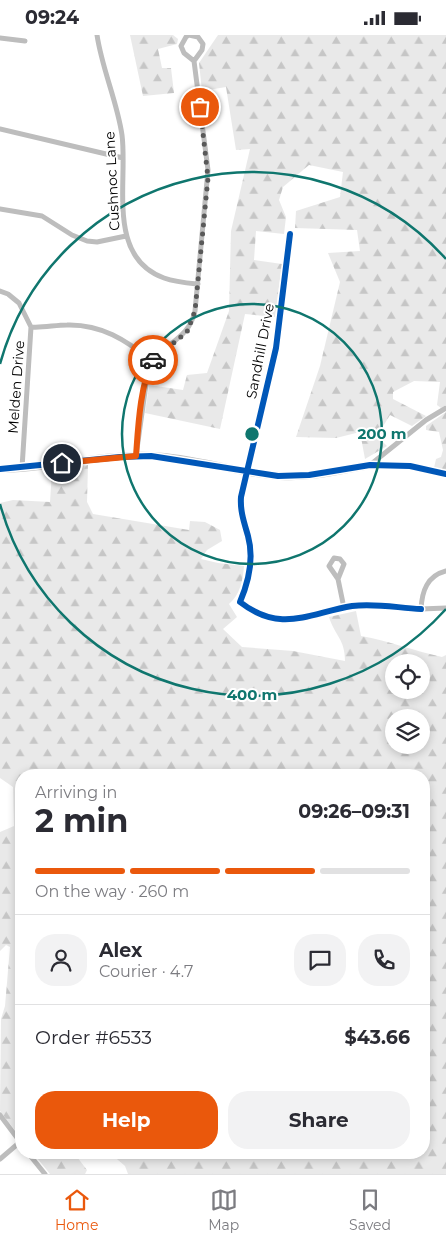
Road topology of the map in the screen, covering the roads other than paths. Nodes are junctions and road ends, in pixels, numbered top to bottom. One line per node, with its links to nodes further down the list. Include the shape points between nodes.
1 (97, 35): 6 (street, Cushnoc Lane, via 118,117)
2 (0, 38): 3 (street)
3 (25, 41)
4 (194, 61): 4 (street, via 181,46 189,35 198,37 203,44); 10 (street, via 208,170)
5 (0, 129): 6 (street)
6 (123, 158): 9 (street, Cushnoc Lane)
7 (0, 209): 9 (street, via 42,216 86,241)
8 (290, 234): 19 (street, Sandhill Drive, via 276,348)
9 (126, 236): 10 (street, Cushnoc Lane, via 133,254 155,274)
10 (198, 284): 13 (street, via 191,325 182,338)
11 (0, 291): 12 (street, Melden Drive, via 19,303)
12 (31, 327): 13 (street, via 76,325 97,329 117,336); 17 (street, Melden Drive)
13 (152, 361): 15 (street)
14 (446, 408): 16 (street)
15 (136, 456): 17 (street); 19 (street, via 172,458)
16 (370, 465): 19 (street, via 298,476); 20 (street, via 410,466)
17 (22, 468): 18 (street)
18 (0, 469)
19 (246, 471): 23 (street, Sandhill Drive, via 240,504 251,558 248,581 240,602 266,616 286,621)
20 (446, 474)
21 (446, 571): 24 (street, via 428,582 422,595)
22 (338, 579): 23 (street)
23 (344, 608): 24 (street, via 377,605)
24 (421, 609): 25 (street)
25 (446, 609)
26 (0, 1115): 27 (street)
27 (15, 1135)
28 (15, 1148): 29 (street)
29 (0, 1159)
30 (33, 1159): 31 (street)
31 (45, 1174)

